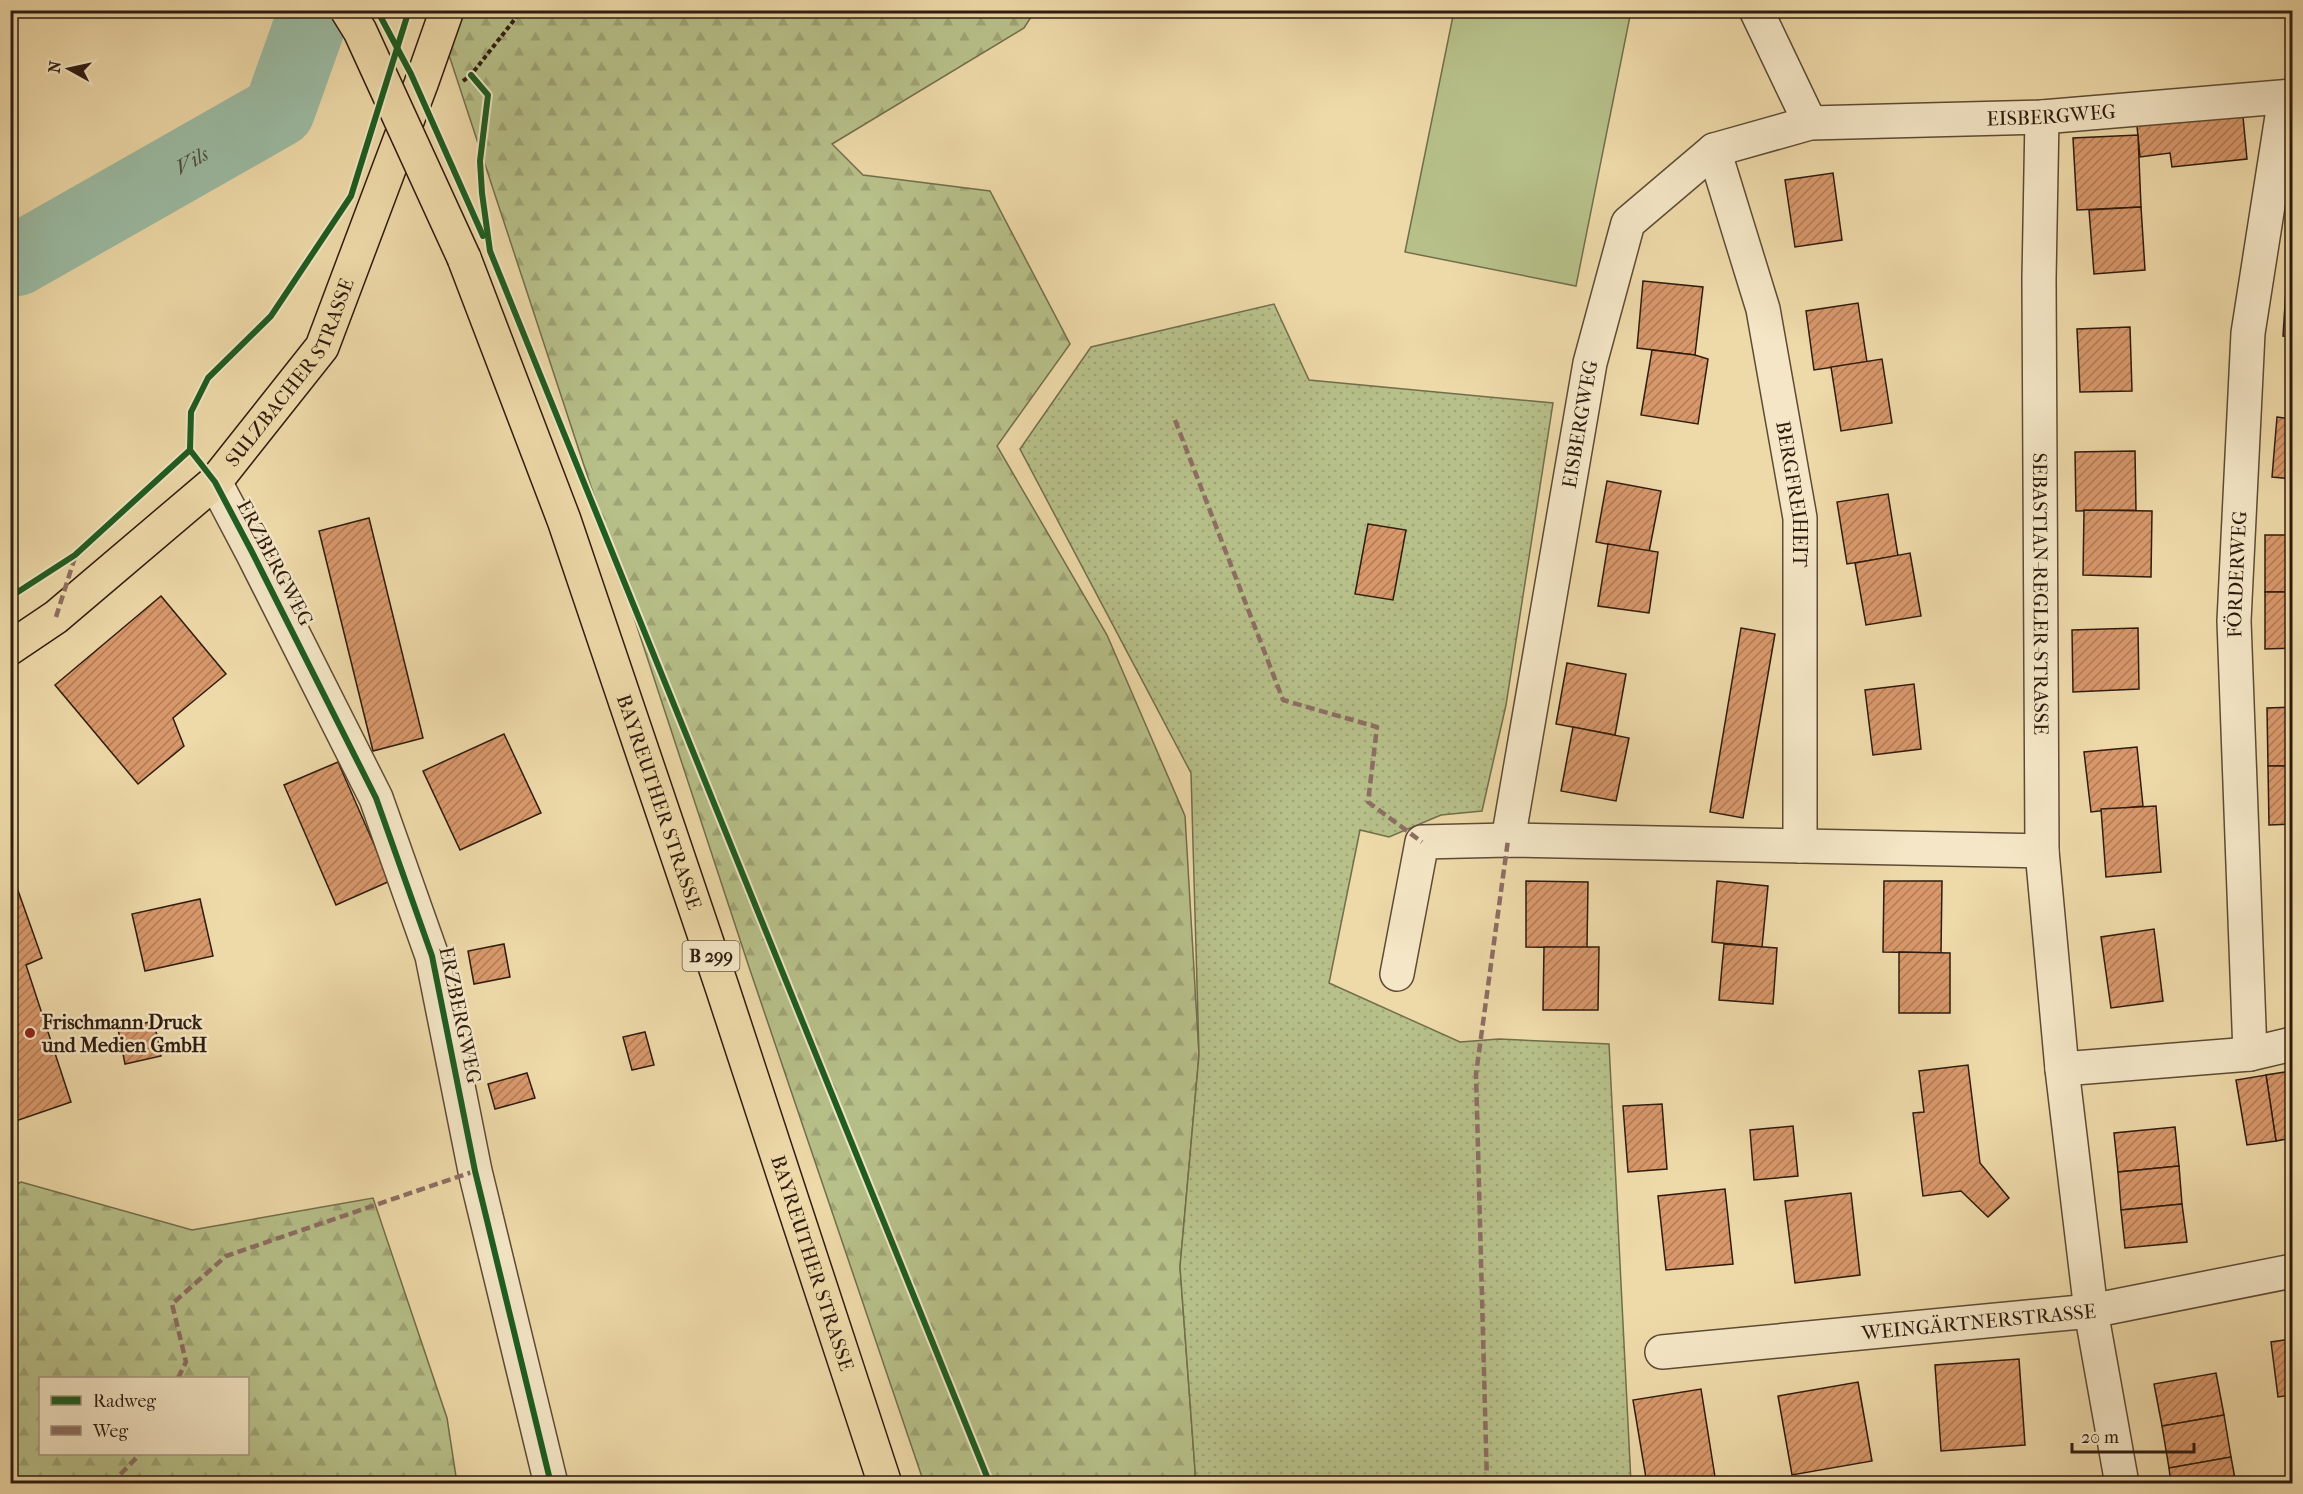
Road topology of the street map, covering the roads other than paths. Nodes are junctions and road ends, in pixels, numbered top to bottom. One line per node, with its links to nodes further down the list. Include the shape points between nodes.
1 (347, 10): 21 (main road, BAYREUTHER STRASSE / B 299, bridge, via 464,258 564,520)
2 (447, 10): 8 (main road, SULZBACHER STRASSE, via 322,347)
3 (1756, 10): 6 (street)
4 (2289, 97): 5 (street, EISBERGWEG); 15 (street, FÖRDERWEG, via 2248,333 2234,621)
5 (2042, 117): 6 (street, EISBERGWEG); 12 (street, SEBASTIAN-REGLER-STRASSE, via 2038,279)
6 (1810, 123): 7 (street, EISBERGWEG)
7 (1714, 150): 10 (street, EISBERGWEG, via 1628,223 1590,363); 11 (street, BERGFREIHEIT, via 1763,309 1800,518)
8 (215, 482): 9 (main road, SULZBACHER STRASSE, via 56,617); 20 (street, ERZBERGWEG, via 376,798 432,956 475,1171)
9 (10, 648)
10 (1508, 840): 11 (street); 13 (street, via 1422,842)
11 (1800, 846): 12 (street)
12 (2042, 851): 16 (street, SEBASTIAN-REGLER-STRASSE)
13 (1397, 974)
14 (2292, 1044): 15 (street)
15 (2250, 1054): 16 (street)
16 (2062, 1069): 18 (street, SEBASTIAN-REGLER-STRASSE)
17 (2292, 1271): 18 (street, WEINGÄRTNERSTRASSE)
18 (2091, 1311): 19 (street, WEINGÄRTNERSTRASSE); 22 (street, SEBASTIAN-REGLER-STRASSE)
19 (1662, 1352)
20 (551, 1484)
21 (885, 1484)
22 (2122, 1484)

